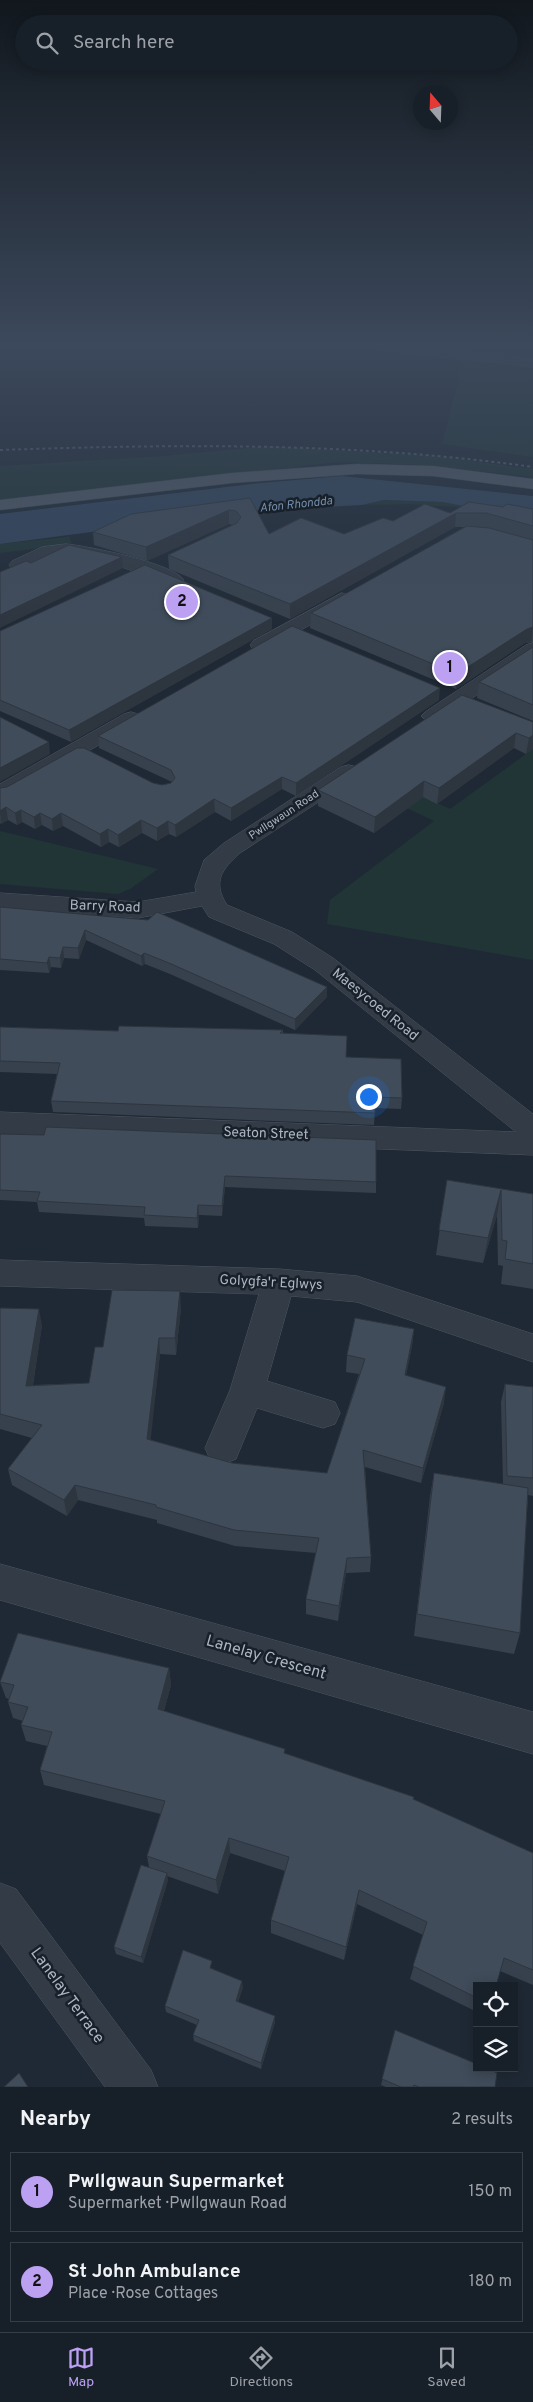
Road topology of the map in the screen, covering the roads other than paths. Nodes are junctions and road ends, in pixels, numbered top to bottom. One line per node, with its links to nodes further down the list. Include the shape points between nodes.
1 (533, 484): 2 (main road, via 433,471 357,469 232,478)
2 (0, 505)
3 (170, 560): 5 (street)
4 (18, 565): 5 (street, via 52,550 67,549 100,553 126,564)
5 (147, 568): 6 (street); 7 (street)
6 (124, 577)
7 (190, 586)
8 (358, 590): 10 (street)
9 (271, 621): 10 (street)
10 (289, 628): 11 (street); 13 (street)
11 (315, 639)
12 (533, 649): 15 (street)
13 (246, 653)
14 (143, 711): 17 (street)
15 (415, 728)
16 (50, 744): 17 (street)
17 (74, 750): 18 (street); 20 (street)
18 (100, 758)
19 (366, 761): 21 (street, Pwllgwaun Road, via 232,848 212,865)
20 (0, 793)
21 (209, 897): 22 (street, Barry Road, via 138,910); 24 (street, Maesycoed Road, via 218,911 284,938 324,964)
22 (0, 901)
23 (0, 1123): 25 (street, Seaton Street)
24 (533, 1130)
25 (533, 1144)
26 (0, 1273): 27 (street, Golygfa'r Eglwys)
27 (280, 1282): 28 (street, Golygfa'r Eglwys, via 357,1289); 29 (street)
28 (533, 1348)
29 (248, 1390): 30 (street); 31 (street)
30 (322, 1413)
31 (223, 1448)
32 (0, 1582): 33 (street, Lanelay Crescent)
33 (533, 1733)
34 (0, 1905): 35 (street, Lanelay Terrace)
35 (134, 2087)

